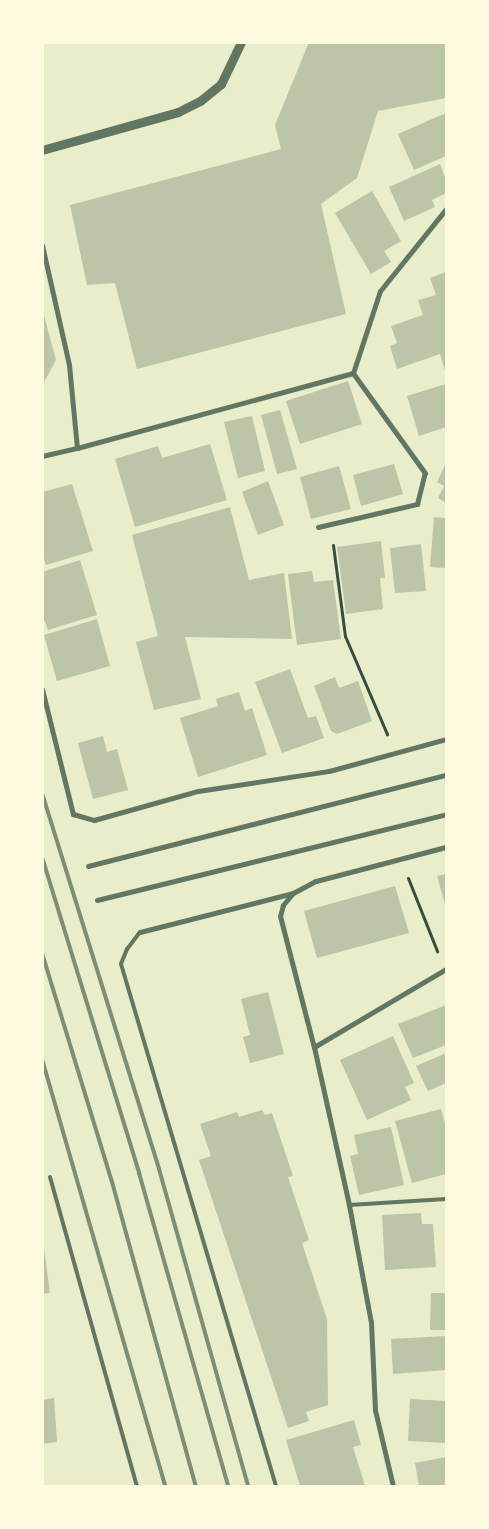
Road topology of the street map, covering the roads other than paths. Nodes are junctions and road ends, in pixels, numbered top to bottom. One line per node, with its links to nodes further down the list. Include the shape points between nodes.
1 (241, 42): 2 (street, via 221,84 200,101 178,112)
2 (42, 150)
3 (446, 209): 5 (street, via 380,291)
4 (42, 245): 6 (street, via 69,365)
5 (354, 372): 6 (street); 8 (street, via 425,473 417,504)
6 (78, 448): 7 (street)
7 (42, 456)
8 (318, 527)
9 (42, 689): 10 (street, via 73,814 94,820 198,791 329,771)
10 (446, 739)
11 (446, 775): 14 (street)
12 (446, 814): 16 (street)
13 (446, 848): 15 (street, via 316,881)
14 (88, 866)
15 (293, 893): 17 (street); 19 (street, via 283,904 280,916)
16 (98, 900)
17 (140, 932): 24 (lane, via 121,964)
18 (446, 970): 19 (street)
19 (314, 1047): 22 (street)
20 (50, 1177): 23 (lane)
21 (446, 1199): 22 (lane)
22 (349, 1205): 25 (street, via 372,1322 375,1410)
23 (137, 1486)
24 (276, 1486)
25 (392, 1486)

